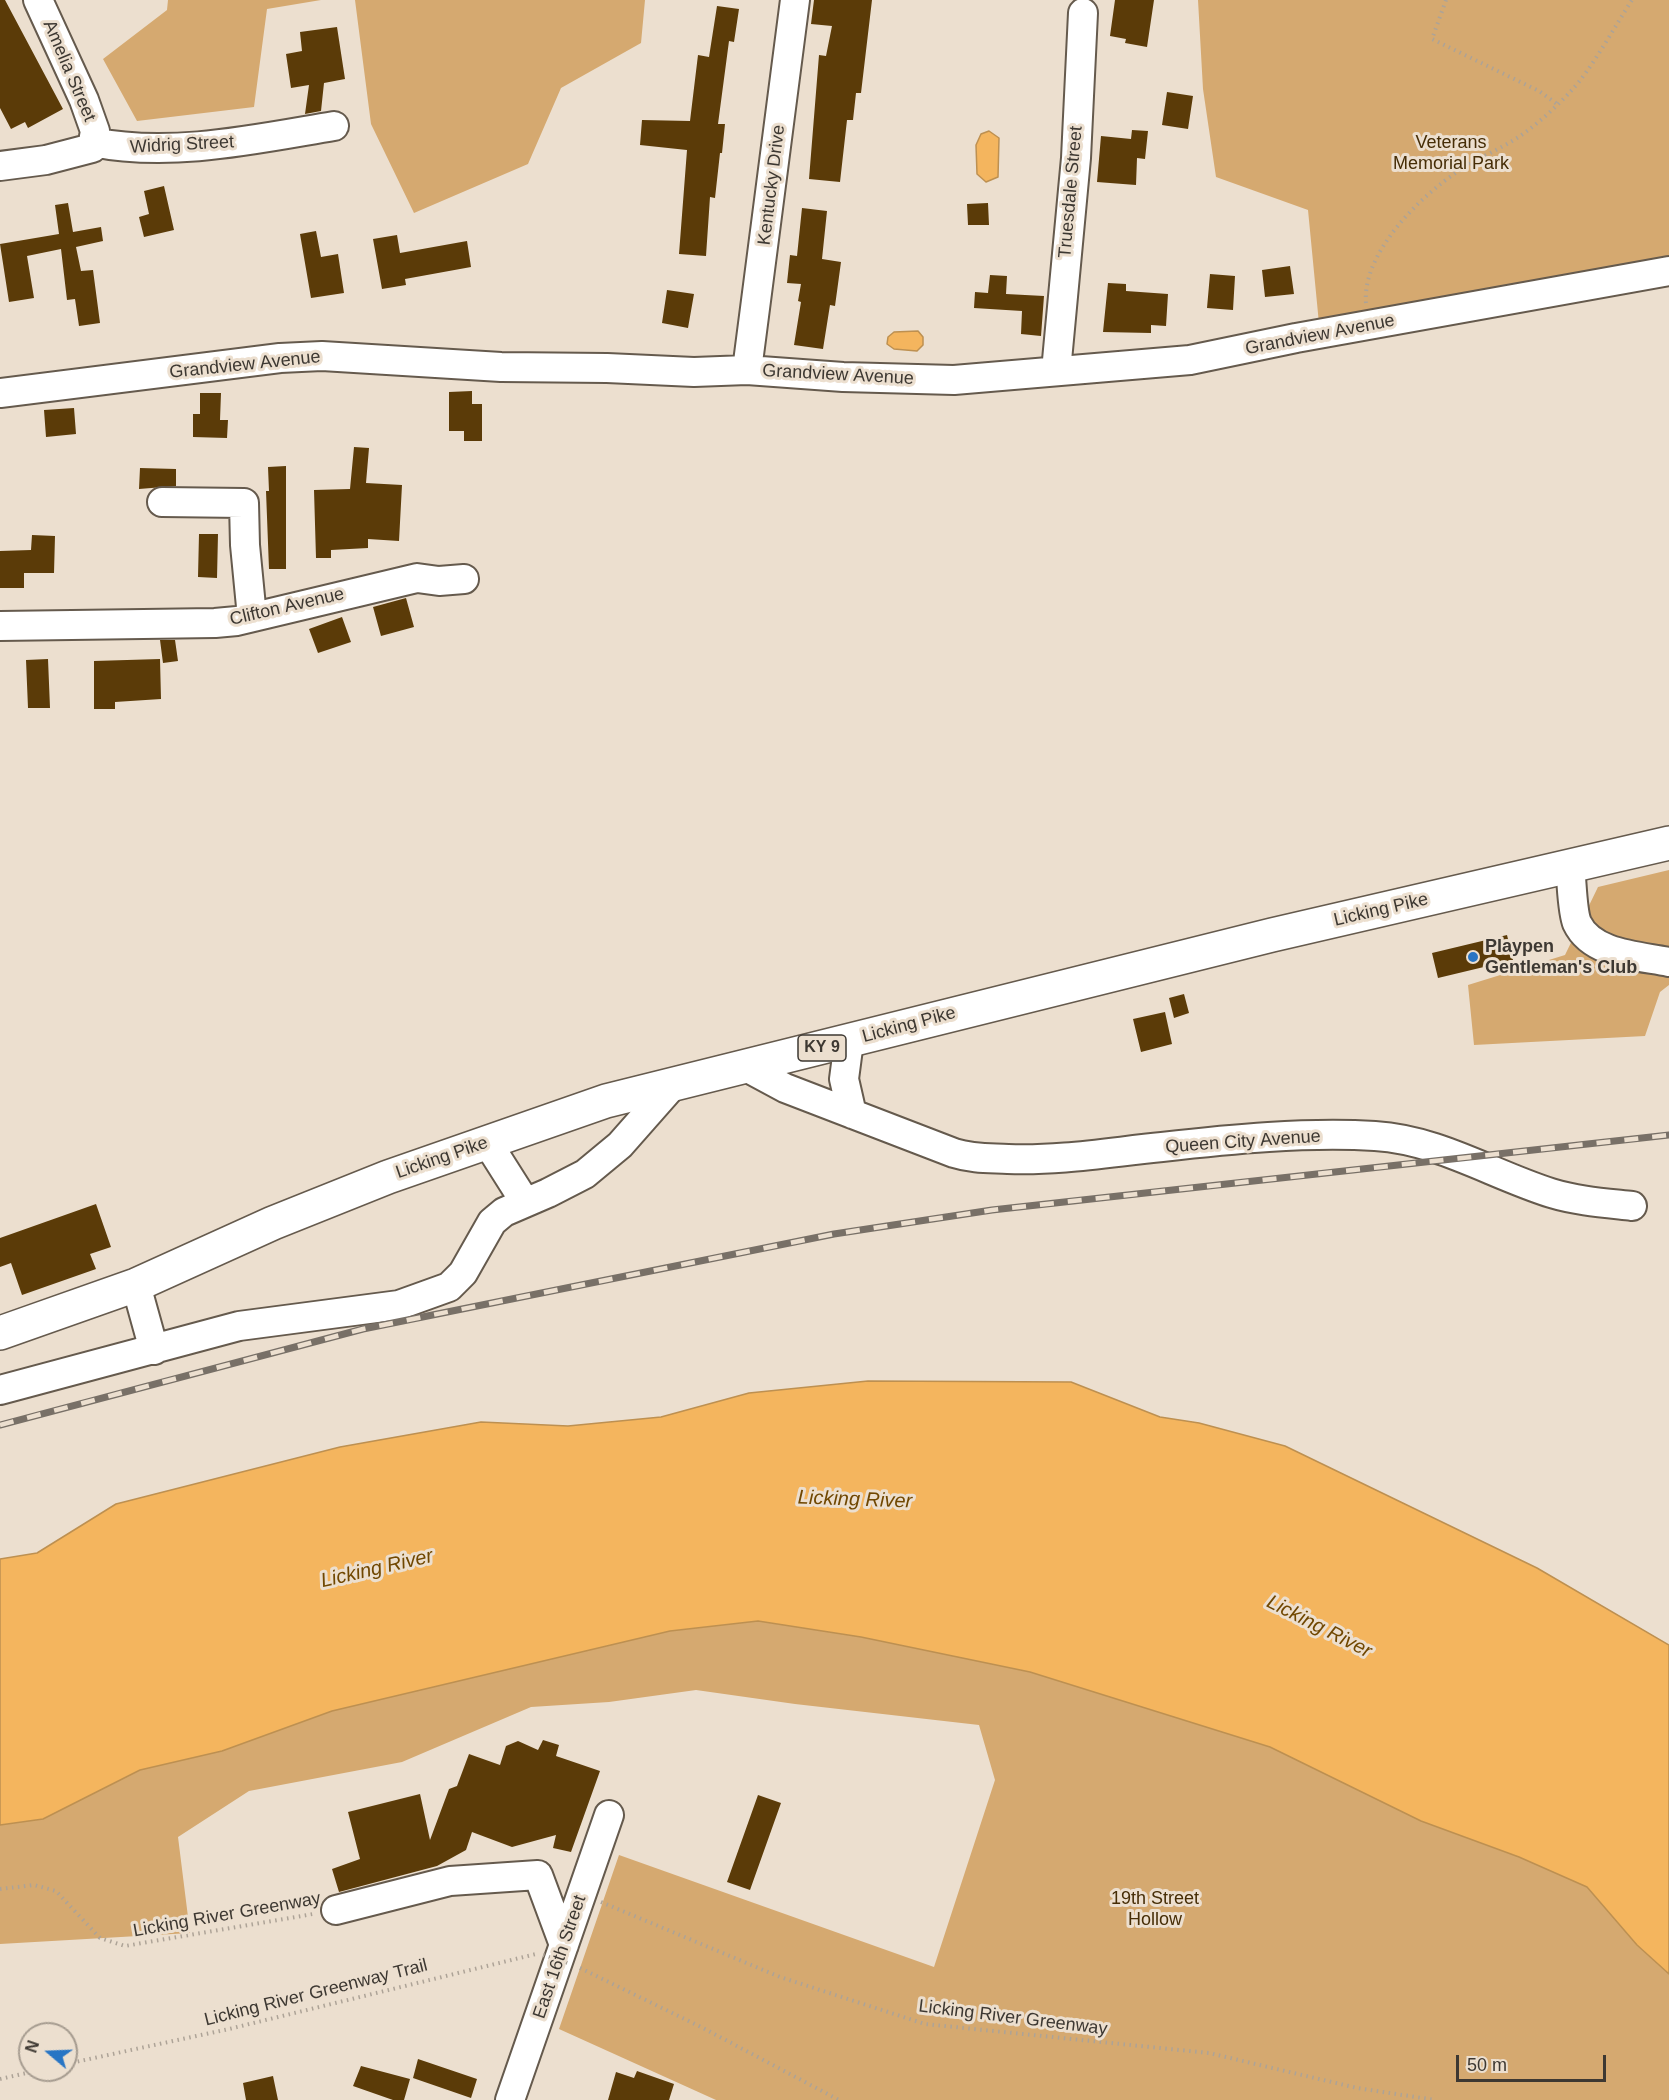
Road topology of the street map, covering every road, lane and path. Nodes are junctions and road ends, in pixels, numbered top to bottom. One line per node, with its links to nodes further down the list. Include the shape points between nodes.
1 (38, 0): 8 (street, Amelia Street, via 84,100 95,131)
2 (795, 0): 12 (street, Kentucky Drive)
3 (1446, 0): 6 (path, via 1432,39 1539,91)
4 (1632, 0): 6 (path, via 1572,90)
5 (1083, 13): 13 (street, Truesdale Street, via 1076,158)
6 (1557, 104): 11 (path, via 1527,131 1459,171 1424,198 1383,245 1365,290)
7 (334, 126): 8 (street, Widrig Street, via 239,142 126,149)
8 (93, 142): 9 (street, via 88,151)
9 (0, 166)
10 (1669, 272): 11 (street, Grandview Avenue)
11 (1367, 326): 13 (street, Grandview Avenue, via 1190,360)
12 (747, 370): 13 (street, Grandview Avenue, via 954,380); 14 (street, Grandview Avenue, via 501,367 322,356)
13 (1056, 371)
14 (0, 393)
15 (162, 502): 17 (street, via 244,503)
16 (464, 579): 17 (street, Clifton Avenue, via 417,578)
17 (252, 617): 18 (street, Clifton Avenue, via 215,623)
18 (0, 626)
19 (1669, 843): 20 (main road, Licking Pike / KY 9)
20 (1570, 867): 21 (street, via 1577,923 1589,937 1609,950); 22 (main road, Licking Pike / KY 9, via 1272,934)
21 (1669, 962)
22 (849, 1041): 23 (main road, Licking Pike / KY 9); 25 (street, via 844,1079)
23 (746, 1067): 24 (main road, Licking Pike / KY 9); 25 (street, Queen City Avenue, via 785,1088)
24 (672, 1086): 26 (main road, Licking Pike / KY 9, via 606,1101); 27 (street, via 620,1144 585,1174)
25 (852, 1114): 28 (street, Queen City Avenue, via 977,1159 1030,1160 1303,1137 1375,1136 1409,1140 1466,1157 1553,1194)
26 (487, 1142): 27 (street); 29 (main road, Licking Pike / KY 9, via 273,1223)
27 (525, 1202): 31 (street, via 492,1222 464,1274 449,1287 424,1298 399,1305 240,1326)
28 (1632, 1206)
29 (136, 1285): 30 (main road, Licking Pike / KY 9); 31 (street)
30 (0, 1333)
31 (154, 1350): 32 (street)
32 (0, 1390)
33 (609, 1815): 35 (street, East 16th Street)
34 (0, 1889): 36 (path, Licking River Greenway, via 34,1885 56,1891 100,1938 125,1946)
35 (582, 1894): 37 (street, East 16th Street); 43 (path, Licking River Greenway, via 780,1977 925,2024 1209,2053 1357,2088)
36 (336, 1910): 37 (street, via 450,1881 538,1875)
37 (559, 1954): 38 (path, Licking River Greenway Trail, via 511,1959 229,2030); 41 (street, East 16th Street); 42 (path)
38 (78, 2061)
39 (18, 2075): 40 (path)
40 (0, 2079)
41 (510, 2100)
42 (839, 2100)
43 (1435, 2100)

